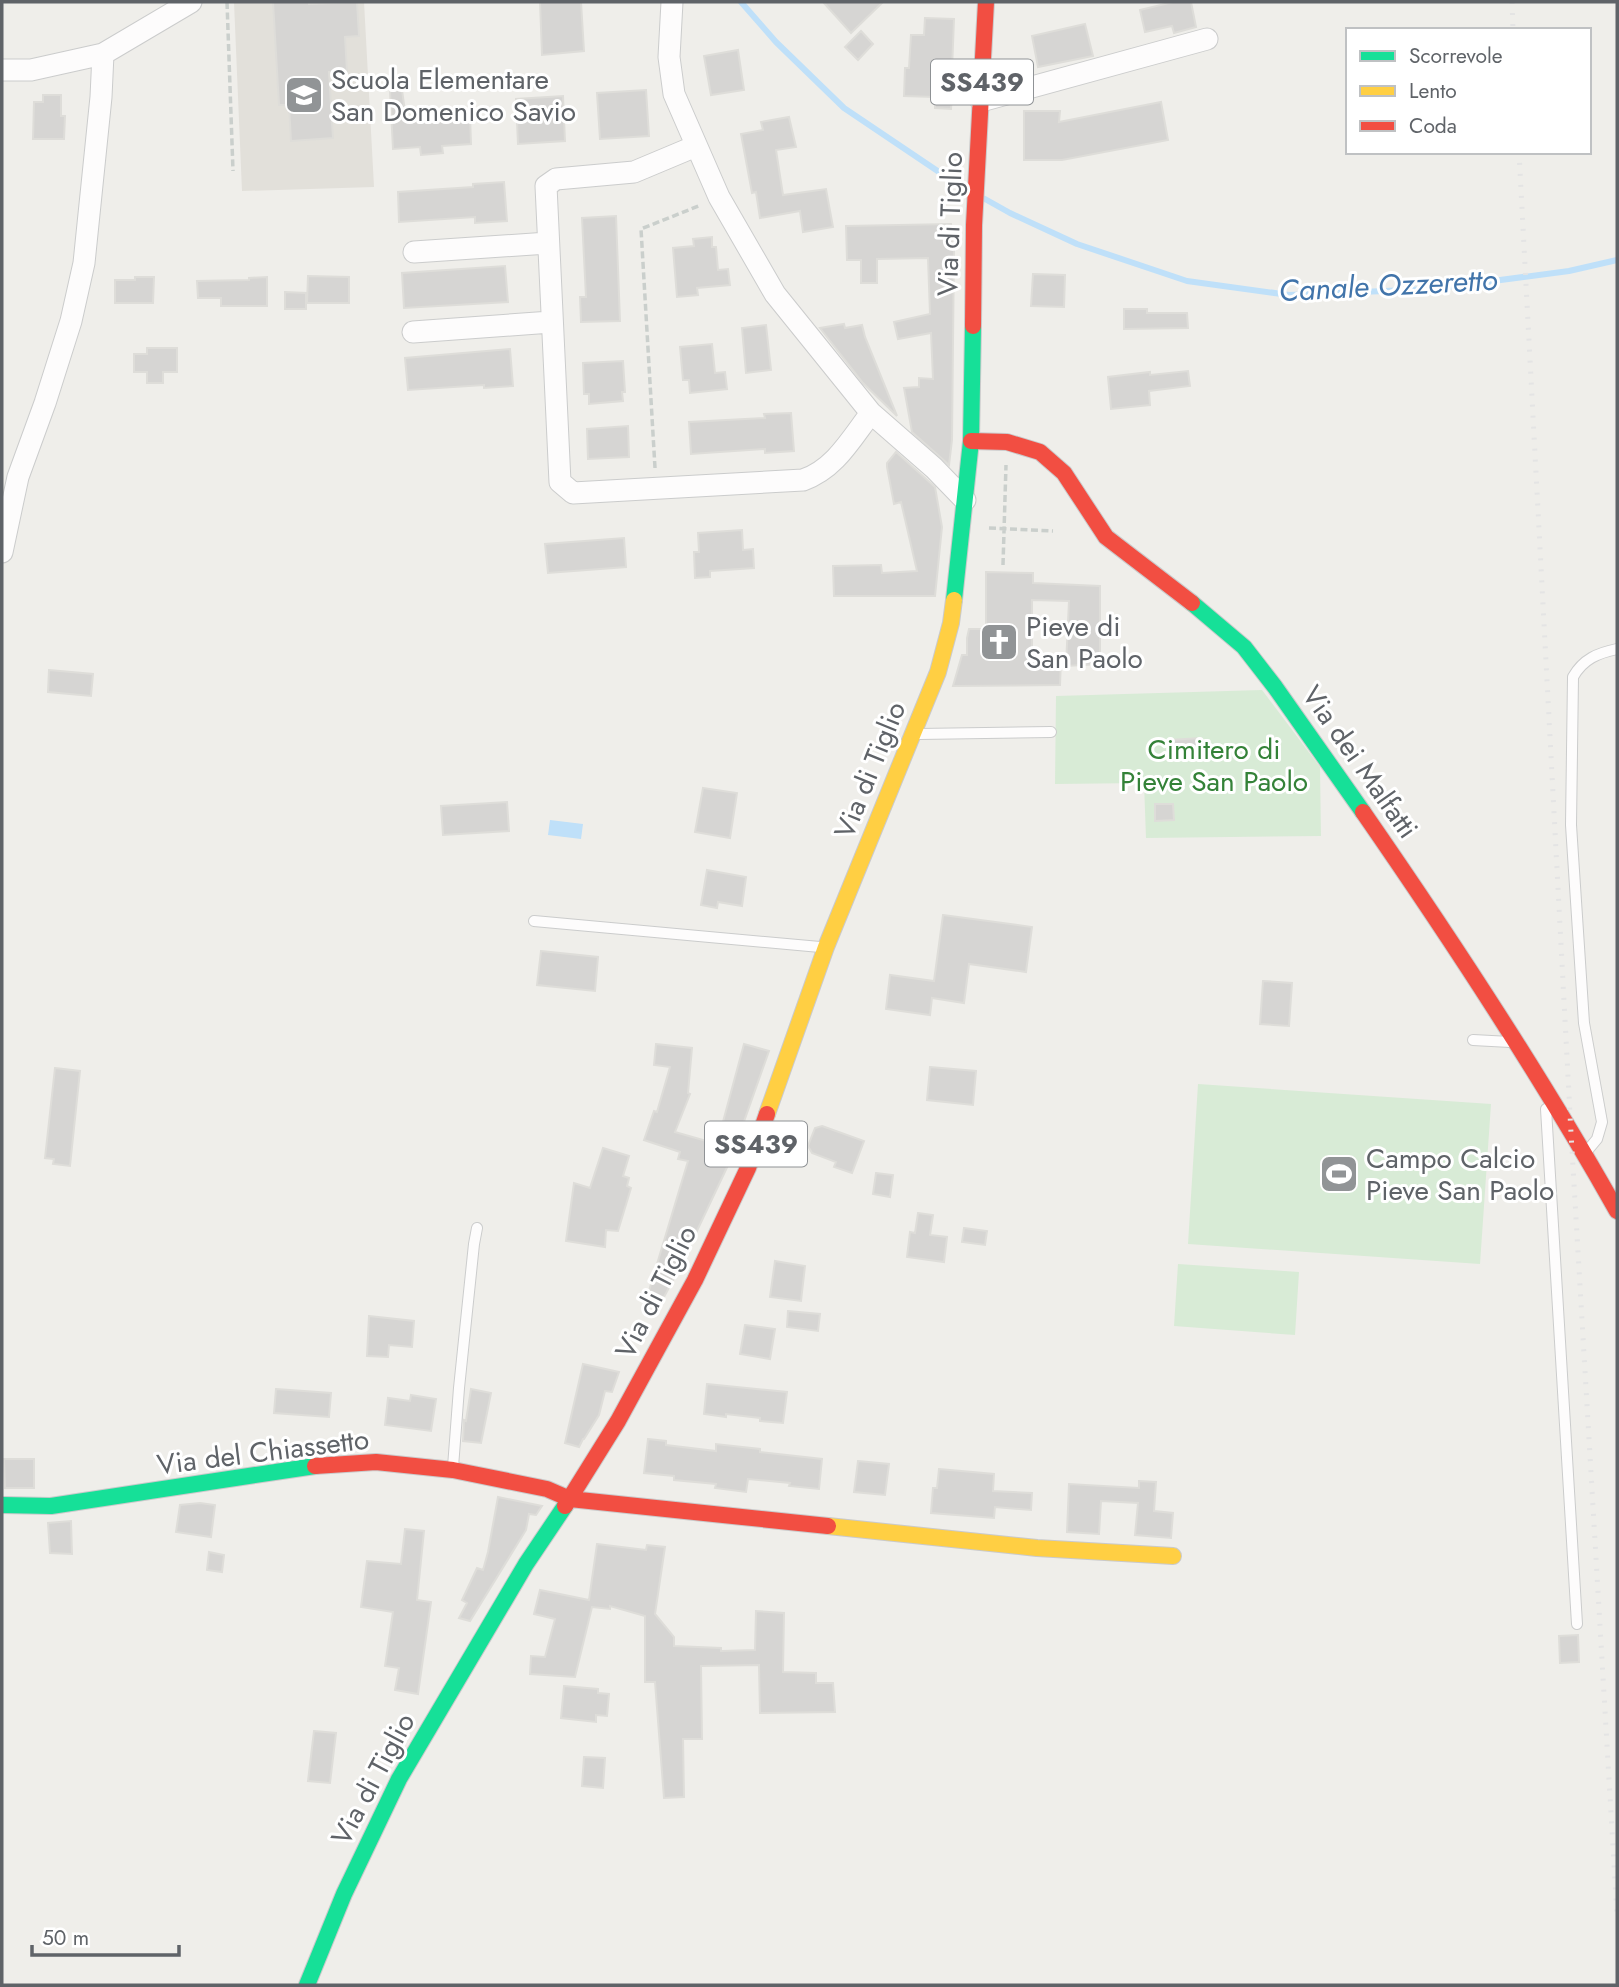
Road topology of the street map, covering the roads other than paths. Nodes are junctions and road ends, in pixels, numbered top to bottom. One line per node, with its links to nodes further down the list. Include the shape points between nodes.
1 (191, 2): 5 (street)
2 (671, 2): 8 (street, via 670,77)
3 (986, 2): 7 (street, Via di Tiglio / SS439)
4 (1207, 39): 7 (street)
5 (103, 54): 6 (street, via 31,70); 16 (street, via 84,263 71,321 18,477)
6 (2, 70)
7 (981, 101): 14 (street, Via di Tiglio / SS439)
8 (696, 146): 9 (street, via 634,172 556,179 546,186); 13 (street, via 719,197 775,294)
9 (548, 243): 10 (street); 11 (street)
10 (414, 252)
11 (551, 322): 12 (street); 13 (street, via 560,482 573,493 803,480 833,463)
12 (413, 332)
13 (871, 413): 15 (street)
14 (971, 441): 15 (street, Via di Tiglio / SS439); 23 (street, Via dei Malfatti, via 1007,442 1040,452 1063,473 1106,537 1244,647 1437,919)
15 (965, 500): 19 (street, Via di Tiglio / SS439, via 951,623 938,672)
16 (2, 552)
17 (1617, 649): 25 (lane, via 1579,665 1573,677 1571,825 1584,1023 1602,1122 1597,1139)
18 (1051, 732): 19 (lane)
19 (913, 734): 21 (street, Via di Tiglio / SS439)
20 (534, 921): 21 (lane)
21 (826, 947): 29 (street, Via di Tiglio / SS439, via 748,1168 695,1280)
22 (1473, 1040): 23 (lane)
23 (1517, 1042): 24 (street, Via dei Malfatti)
24 (1544, 1088): 25 (street, Via dei Malfatti); 32 (lane)
25 (1585, 1154): 26 (street, Via dei Malfatti)
26 (1617, 1211)
27 (477, 1228): 28 (lane)
28 (453, 1470): 29 (street, Via del Chiassetto, via 547,1489); 30 (street, Via del Chiassetto, via 376,1462 307,1467 51,1506)
29 (570, 1499): 31 (street, via 1037,1548); 33 (street, Via di Tiglio / SS439, via 526,1564 399,1779)
30 (2, 1505)
31 (1173, 1556)
32 (1577, 1624)
33 (307, 1985)

